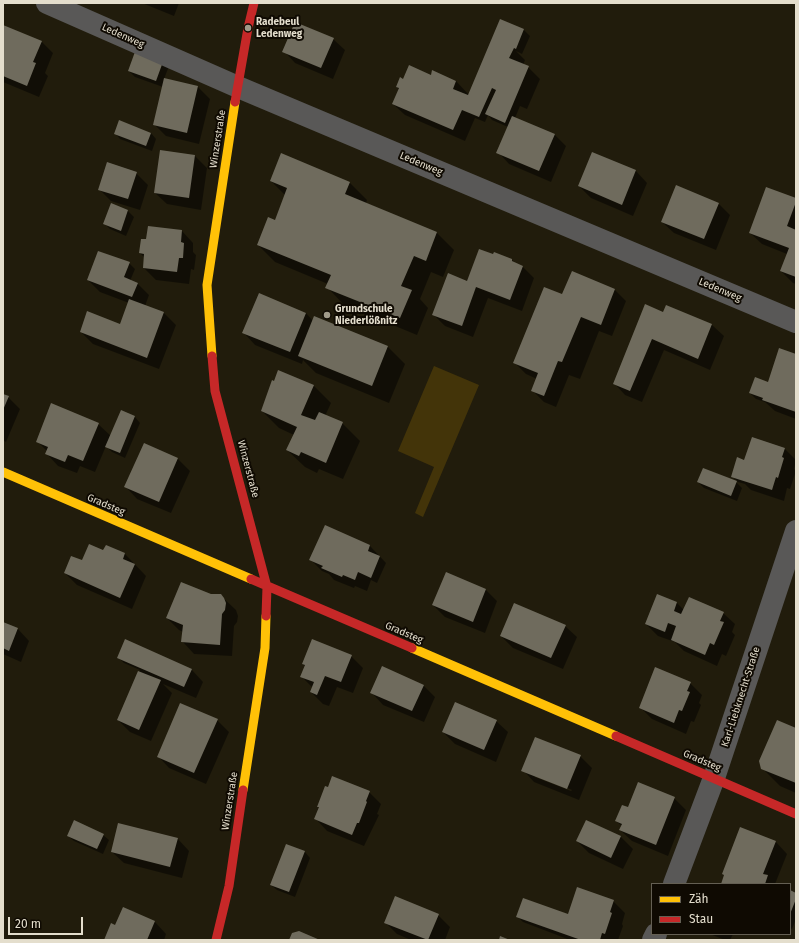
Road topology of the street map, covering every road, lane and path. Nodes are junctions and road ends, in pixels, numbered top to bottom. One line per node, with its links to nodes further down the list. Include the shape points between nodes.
1 (48, 3): 3 (street, Ledenweg)
2 (254, 3): 3 (street, Winzerstraße)
3 (238, 87): 4 (street, Ledenweg); 7 (street, Winzerstraße, via 207,285 208,308 216,391)
4 (796, 322)
5 (3, 472): 7 (street, Gradsteg)
6 (796, 531): 8 (street, Karl-Liebknecht-Straße)
7 (267, 587): 8 (street, Gradsteg); 11 (street, Winzerstraße, via 264,656 228,886)
8 (714, 778): 9 (street, Gradsteg); 10 (street, Karl-Liebknecht-Straße)
9 (796, 814)
10 (674, 883)
11 (216, 940)

